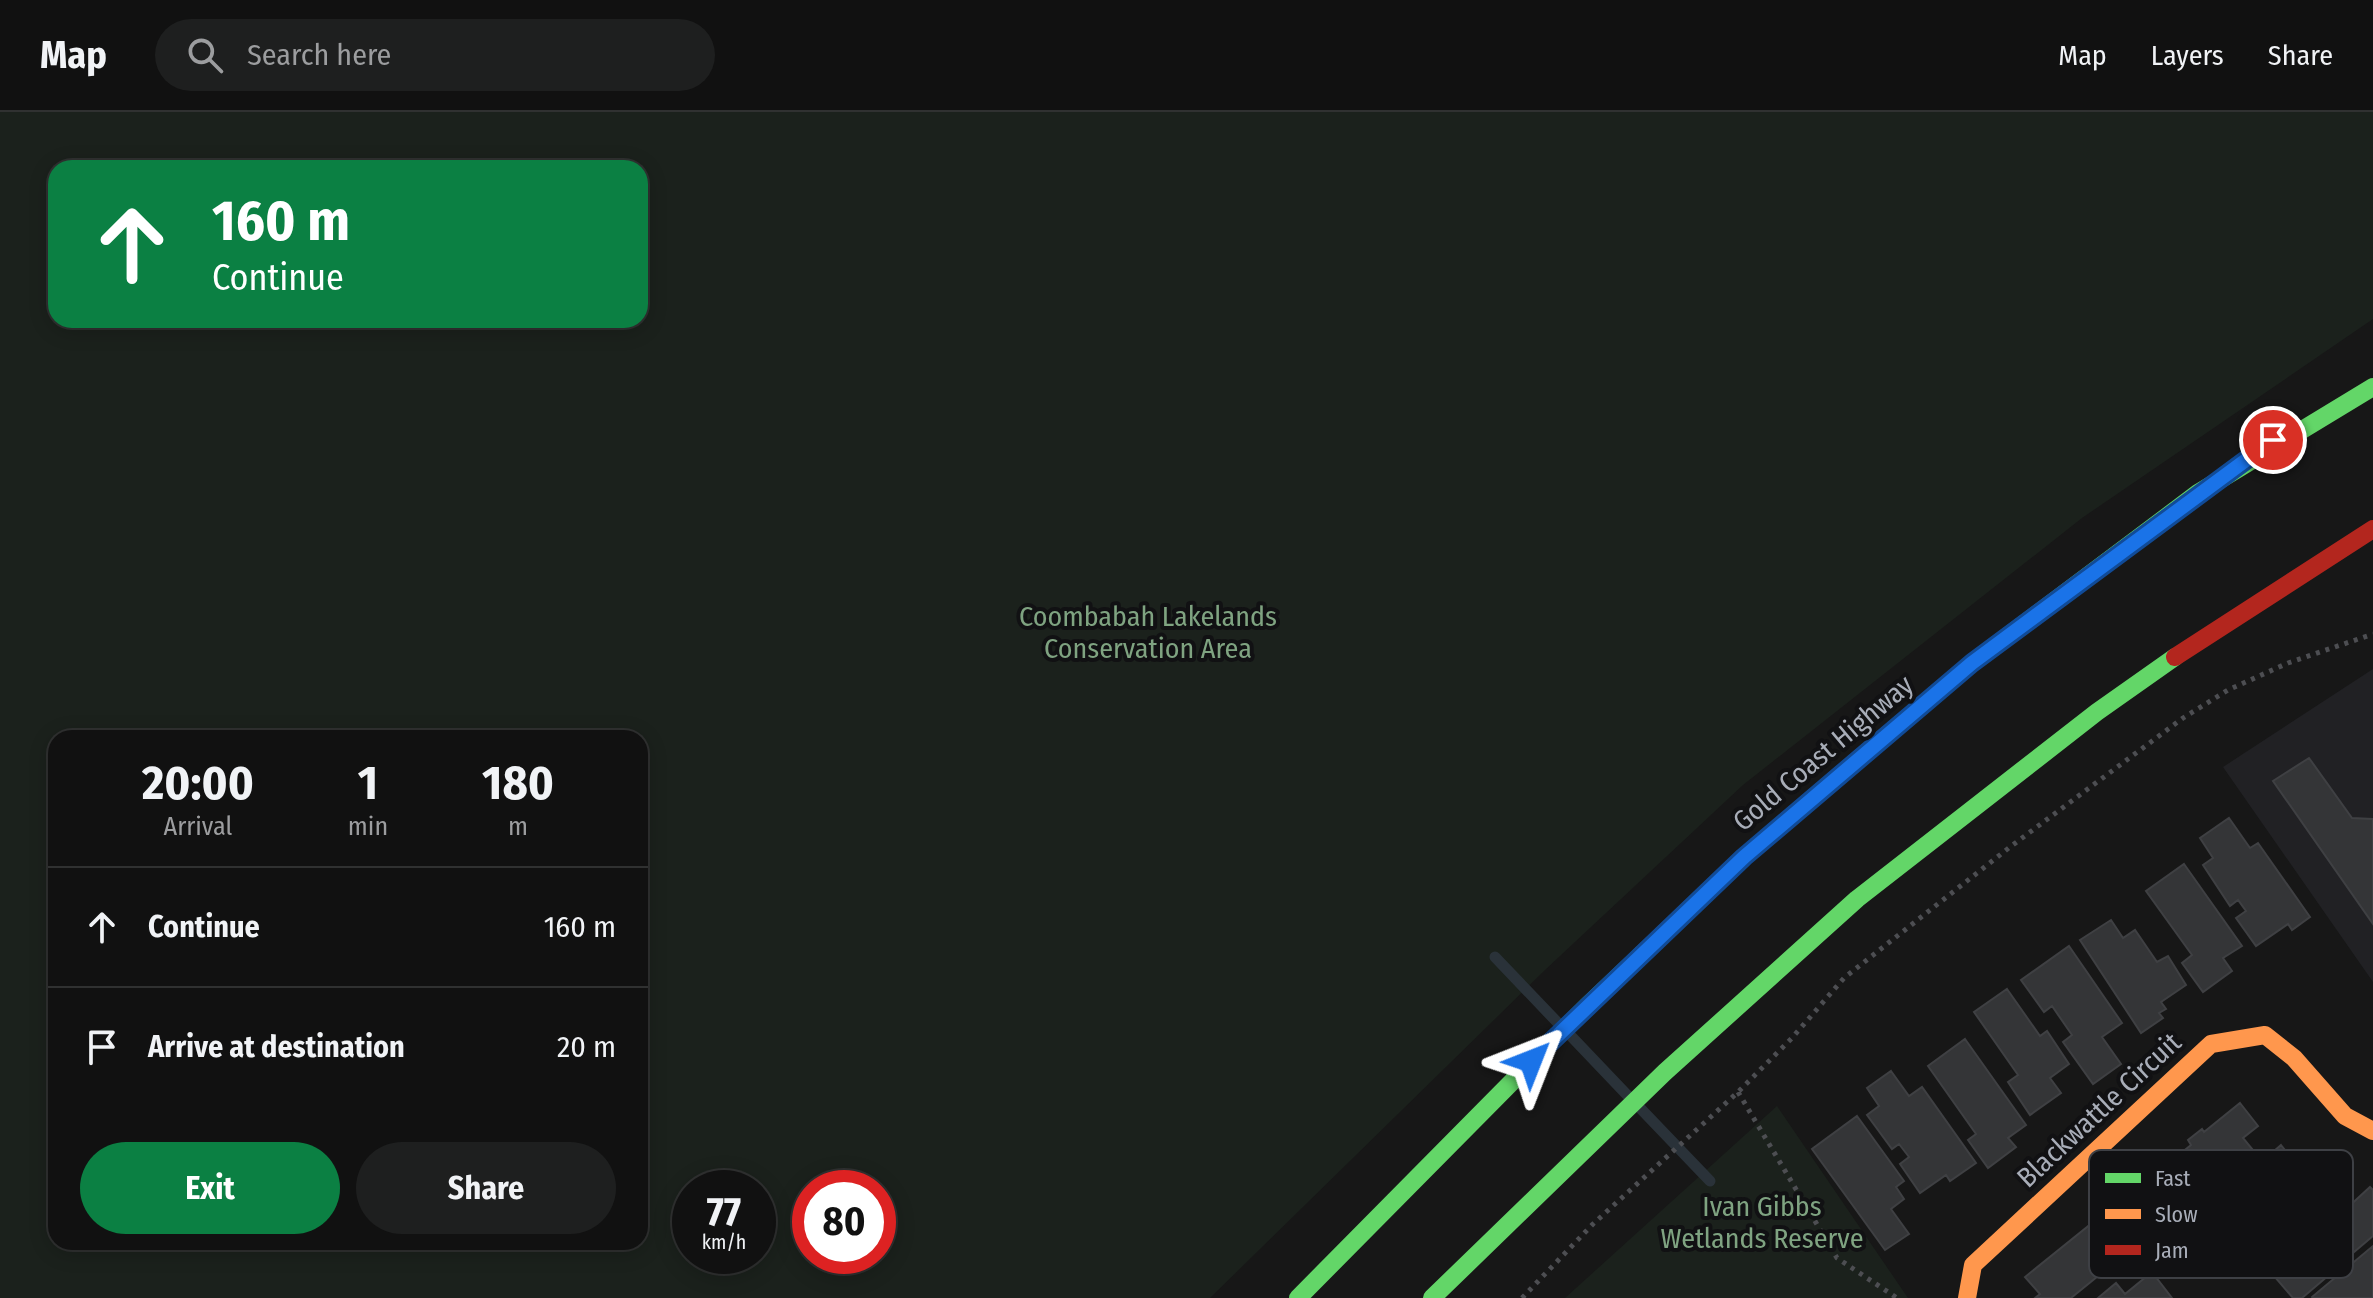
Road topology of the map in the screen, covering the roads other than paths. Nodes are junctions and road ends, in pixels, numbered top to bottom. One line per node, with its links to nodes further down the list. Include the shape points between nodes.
1 (2373, 369): 3 (main road)
2 (2373, 387): 3 (main road, Gold Coast Highway)
3 (2198, 493): 8 (main road, Gold Coast Highway, via 1972,663 1744,857 1531,1061)
4 (2373, 529): 9 (main road, via 2097,712 1857,899 1665,1072)
5 (2373, 1131): 6 (main road, Blackwattle Circuit, via 2345,1116 2294,1058 2265,1035 2211,1044)
6 (2097, 1150)
7 (2089, 1157): 10 (main road, Blackwattle Circuit, via 1973,1265)
8 (1298, 1298)
9 (1432, 1298)
10 (1967, 1298)

